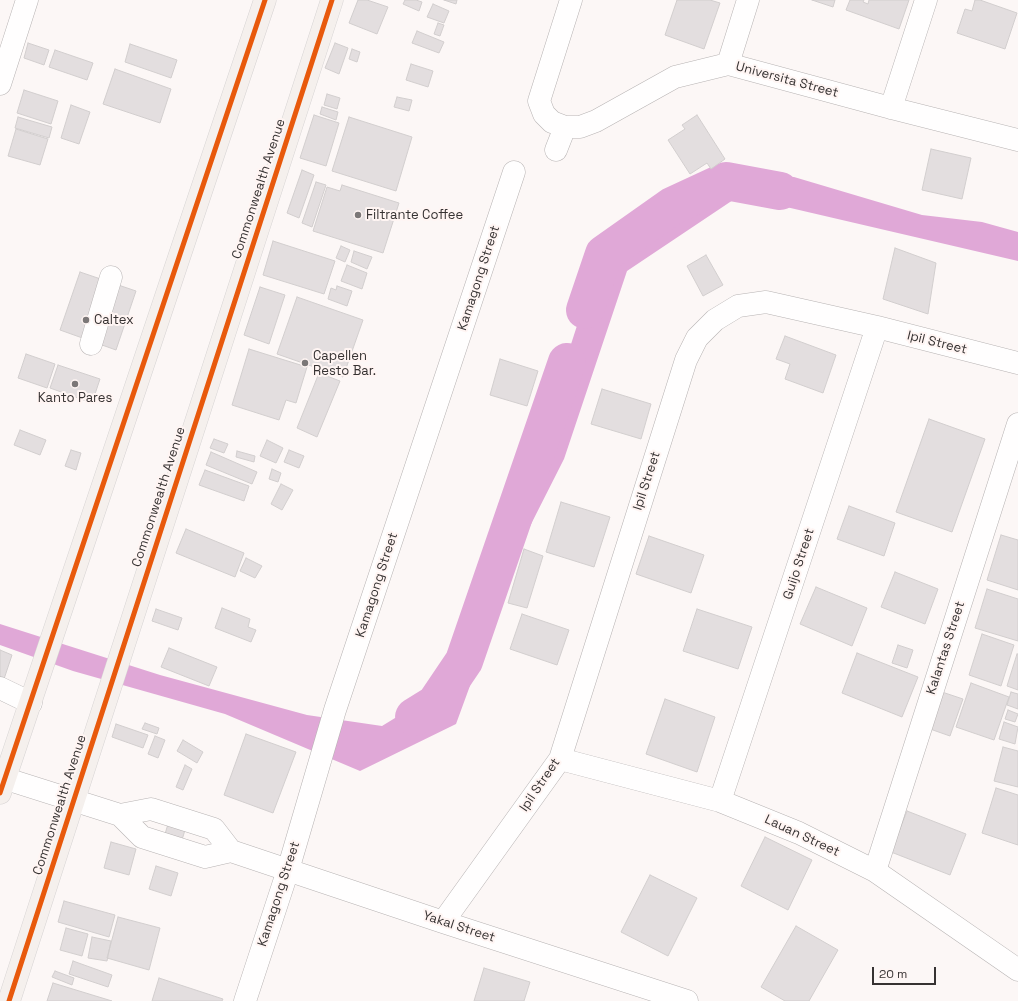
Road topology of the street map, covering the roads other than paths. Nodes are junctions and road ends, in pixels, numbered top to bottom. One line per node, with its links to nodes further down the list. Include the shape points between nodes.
1 (27, 0): 8 (street)
2 (265, 0): 20 (main road)
3 (332, 0): 23 (main road, Commonwealth Avenue)
4 (571, 0): 10 (street, via 539,101 544,114 552,122)
5 (748, 0): 7 (street)
6 (926, 0): 9 (street)
7 (728, 64): 9 (street, Universita Street); 10 (street, Universita Street, via 675,77 596,121)
8 (0, 84)
9 (891, 108): 11 (street, Universita Street)
10 (565, 127): 12 (street)
11 (1018, 140)
12 (556, 150)
13 (514, 172): 27 (street, Kamagong Street, via 335,710)
14 (111, 277): 16 (street)
15 (877, 327): 17 (street, Ipil Street); 21 (street, Ipil Street, via 766,302 738,306 715,320 697,338 686,360); 24 (street, Guijo Street)
16 (90, 344)
17 (1018, 364)
18 (1018, 424): 28 (street, Kalantas Street)
19 (0, 688): 20 (street)
20 (34, 693): 22 (main road)
21 (560, 759): 24 (street, Lauan Street); 29 (street, Ipil Street)
22 (2, 783): 23 (street)
23 (74, 800): 25 (street); 31 (main road, Commonwealth Avenue)
24 (720, 801): 28 (street, Lauan Street, via 799,833)
25 (120, 815): 26 (street, via 142,837 205,857); 26 (street, via 151,809 214,830)
26 (231, 850): 27 (street, Yakal Street)
27 (288, 870): 29 (street, Yakal Street); 32 (street, Kamagong Street)
28 (875, 871): 30 (street, Lauan Street)
29 (443, 922): 33 (street, Yakal Street)
30 (1016, 963)
31 (9, 1001)
32 (245, 1001)
33 (687, 1001)

